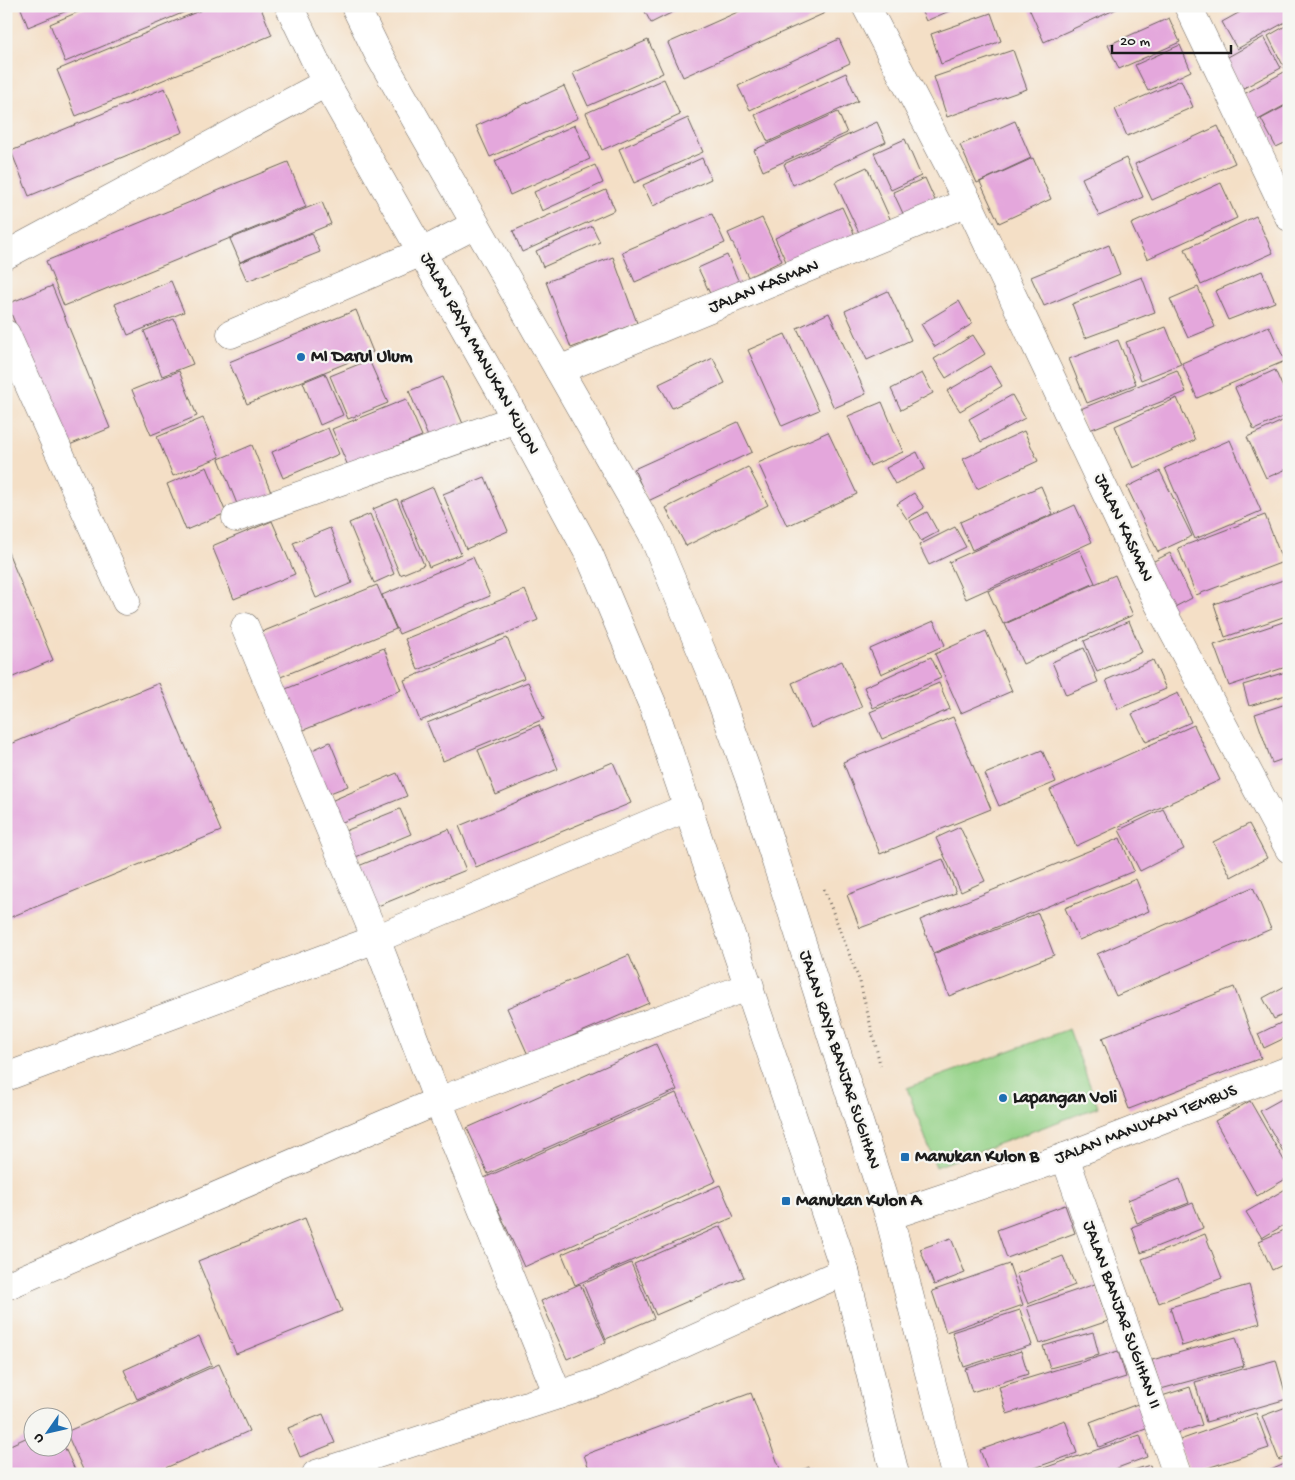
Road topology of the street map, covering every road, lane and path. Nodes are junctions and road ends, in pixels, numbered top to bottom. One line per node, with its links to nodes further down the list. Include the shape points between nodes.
1 (289, 6): 5 (main road, JALAN RAYA MANUKAN KULON)
2 (355, 6): 8 (main road, via 379,55)
3 (866, 6): 6 (main road, JALAN KASMAN)
4 (1188, 6): 7 (main road)
5 (326, 83): 9 (main road, JALAN RAYA MANUKAN KULON); 10 (main road)
6 (968, 202): 13 (main road, JALAN KASMAN); 19 (main road, JALAN KASMAN, via 1157,601)
7 (1289, 217)
8 (476, 225): 9 (main road); 13 (main road)
9 (422, 252): 12 (main road); 14 (main road, JALAN RAYA MANUKAN KULON)
10 (6, 255)
11 (6, 334): 16 (main road)
12 (231, 334)
13 (559, 370): 26 (main road, JALAN RAYA BANJAR SUGIHAN, via 652,532 714,681 750,780)
14 (516, 419): 15 (main road); 18 (main road, JALAN RAYA MANUKAN KULON, via 589,554 654,708)
15 (236, 518)
16 (126, 601)
17 (245, 627): 20 (main road)
18 (689, 807): 20 (main road); 21 (main road)
19 (1289, 849)
20 (376, 939): 23 (main road); 24 (main road)
21 (750, 986): 24 (main road); 27 (main road)
22 (1289, 1070): 25 (main road, JALAN MANUKAN TEMBUS)
23 (6, 1077)
24 (438, 1102): 28 (main road); 29 (main road)
25 (1064, 1157): 26 (main road, JALAN MANUKAN TEMBUS); 33 (main road, JALAN BANJAR SUGIHAN II)
26 (889, 1216): 32 (main road, JALAN RAYA BANJAR SUGIHAN)
27 (845, 1271): 29 (main road, via 598,1382); 31 (main road)
28 (6, 1286)
29 (558, 1396): 30 (main road)
30 (316, 1474)
31 (895, 1474)
32 (956, 1474)
33 (1177, 1474)

